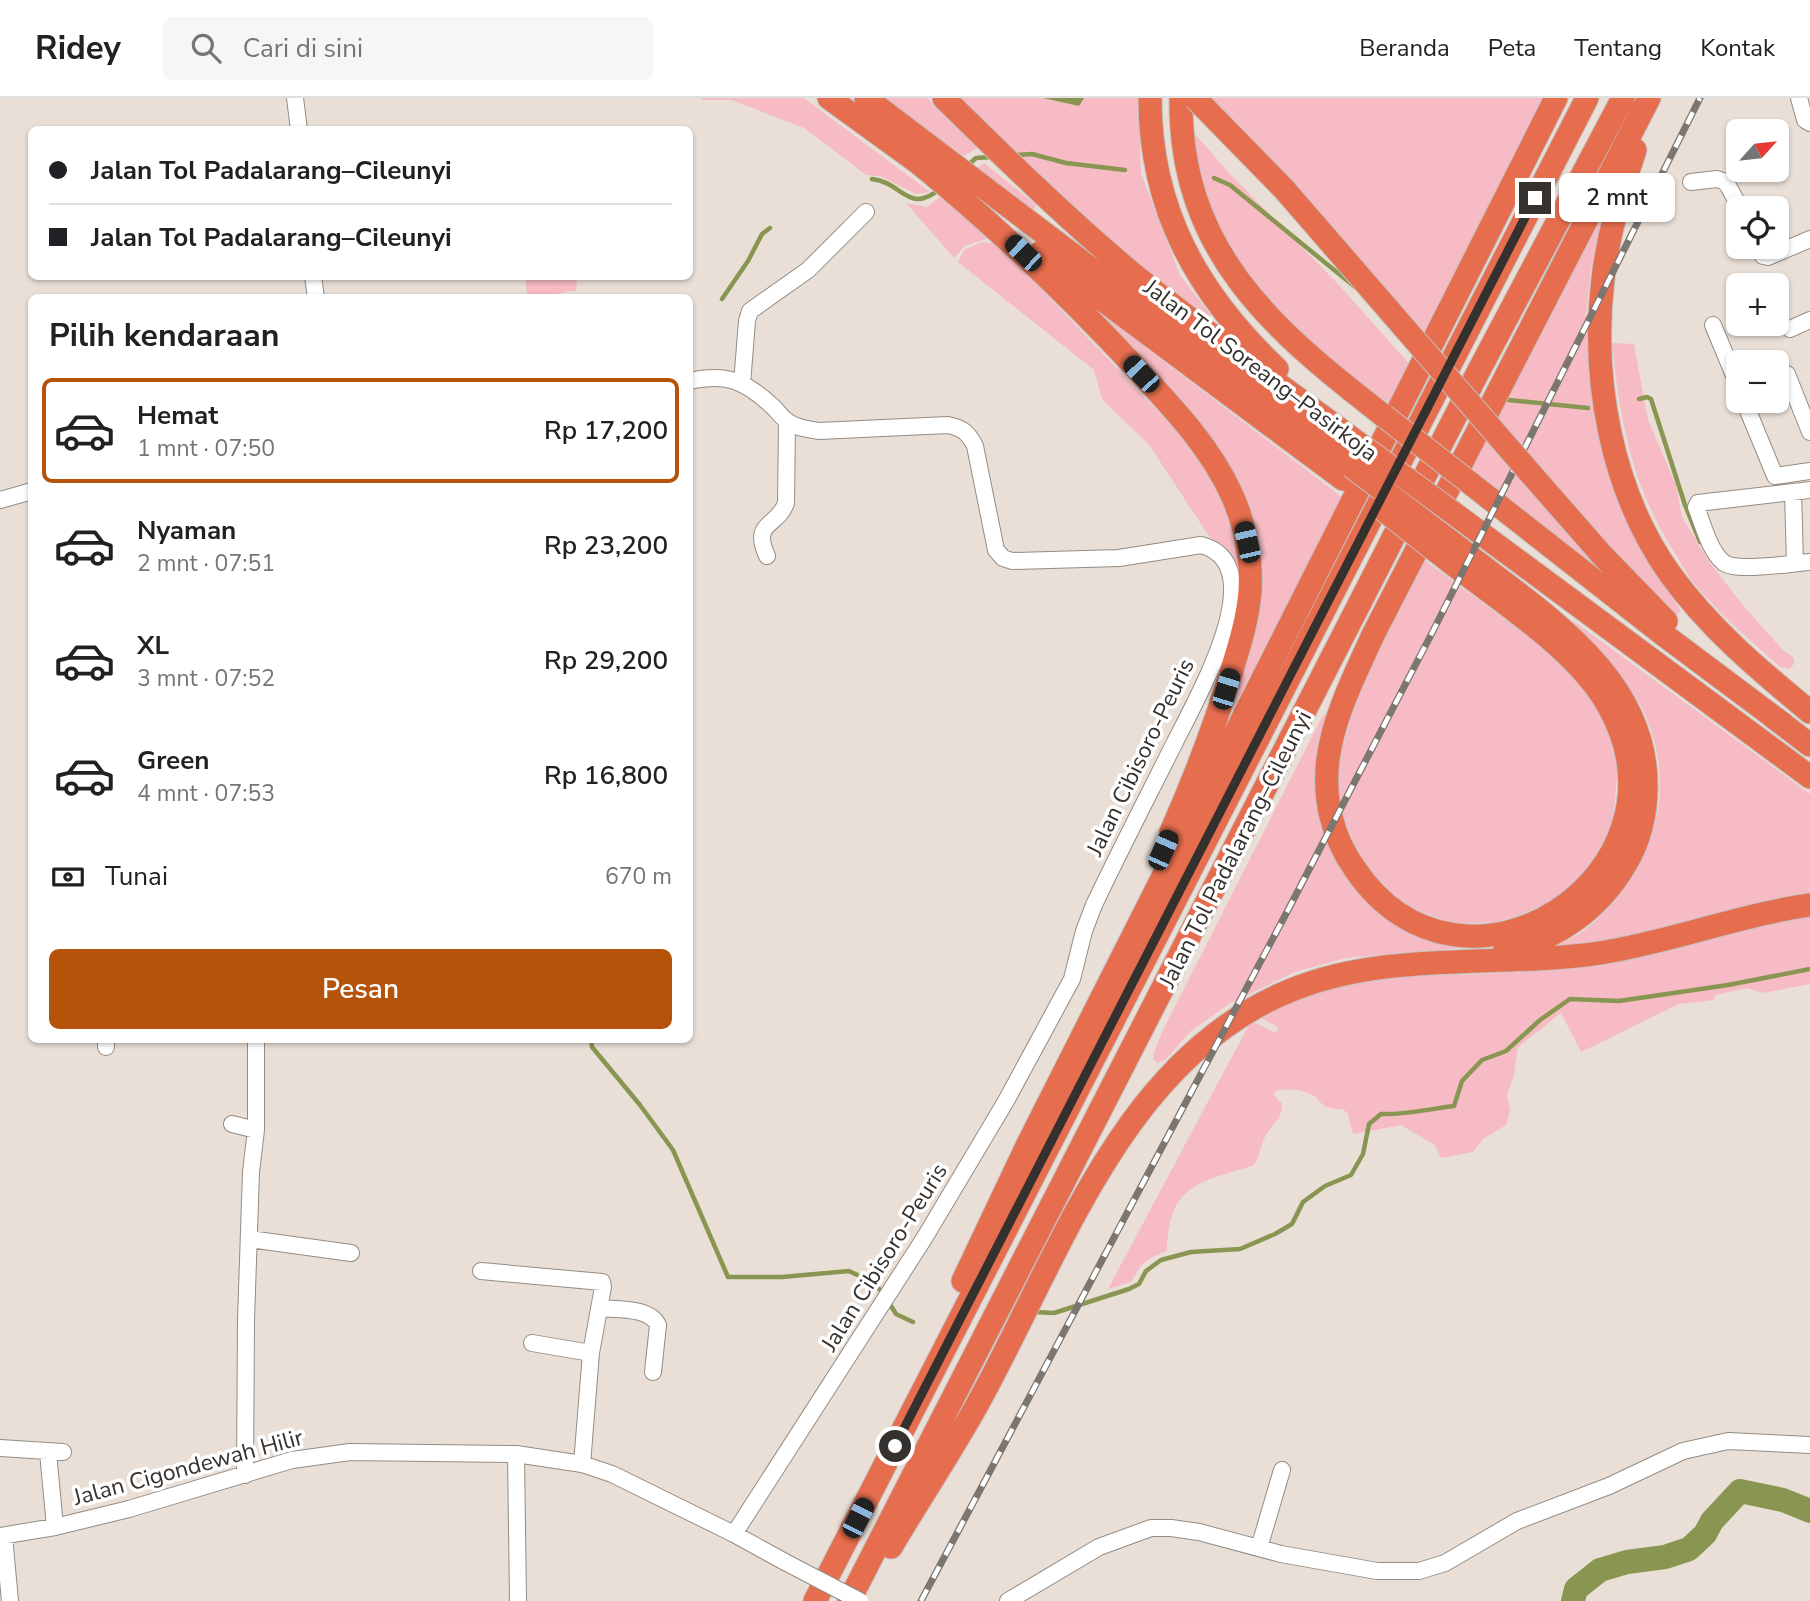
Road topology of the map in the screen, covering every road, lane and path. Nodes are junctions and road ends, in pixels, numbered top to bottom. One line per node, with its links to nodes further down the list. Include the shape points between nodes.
1 (295, 98): 15 (street)
2 (829, 98): 19 (highway)
3 (866, 98): 19 (highway)
4 (944, 98): 32 (highway, Jalan Tol Soreang–Pasirkoja, via 1051,202)
5 (1150, 98): 32 (highway, via 1158,178 1174,228 1194,268 1222,310 1304,394)
6 (1181, 98): 42 (highway, bridge, via 1187,168 1202,214 1225,261 1255,303 1291,341)
7 (1195, 98): 42 (highway, bridge, via 1284,189 1602,555 1724,677)
8 (1556, 98): 48 (highway)
9 (1587, 98): 63 (highway, Jalan Tol Padalarang–Cileunyi)
10 (1623, 98): 72 (highway, Jalan Tol Padalarang–Cileunyi)
11 (1649, 98): 38 (highway, via 1373,635 1341,710 1329,757 1331,819 1363,881 1413,922 1450,935 1488,936 1547,918 1595,878 1608,862 1625,818 1629,771 1618,724 1595,685)
12 (1656, 98): 41 (highway, via 1617,205 1603,278 1601,372 1613,441 1637,514 1669,572 1728,641)
13 (1799, 98): 14 (street)
14 (1810, 123)
15 (298, 126)
16 (1690, 183): 17 (street, via 1717,179 1726,182)
17 (1735, 196)
18 (866, 212): 28 (street, via 808,270 750,311)
19 (993, 212): 32 (highway); 48 (highway, via 1205,448 1232,494 1250,571 1246,617 1211,734)
20 (1810, 239): 21 (street)
21 (1789, 248)
22 (1810, 320): 24 (street)
23 (1713, 325): 25 (street)
24 (1790, 329)
25 (1726, 356)
26 (1789, 379): 31 (street)
27 (693, 380): 28 (street, via 726,378)
28 (742, 384): 30 (street, via 762,396)
29 (1749, 413): 33 (street, via 1775,476)
30 (787, 422): 39 (street, via 786,503 763,530); 66 (street, Jalan Cibisoro-Peuris, via 819,431 960,428 975,446 996,550 1003,558 1119,558 1200,545 1223,556 1232,586 1227,621 1209,668 1094,905 1065,992 895,1284)
31 (1810, 432)
32 (1355, 459): 38 (highway, bridge); 44 (highway, Jalan Tol Soreang–Pasirkoja, bridge, via 1392,468)
33 (1810, 471)
34 (1810, 490): 36 (street)
35 (28, 492): 37 (street)
36 (1793, 492): 40 (street); 40 (street, via 1698,503 1696,507 1717,555 1727,565)
37 (0, 500)
38 (1455, 555): 46 (highway, via 1555,624 1607,674 1637,726 1647,771 1646,794 1630,858 1580,918 1510,951)
39 (767, 556)
40 (1802, 563)
41 (1810, 712)
42 (1783, 724): 43 (highway)
43 (1810, 745)
44 (1810, 778)
45 (1810, 905): 46 (highway, via 1602,952)
46 (1432, 964): 73 (highway, via 1348,972 1288,991 1214,1036 1152,1094 1108,1159 977,1404)
47 (257, 1043): 50 (street)
48 (1076, 1050): 63 (highway, via 964,1277)
49 (232, 1125): 50 (street)
50 (256, 1130): 51 (street)
51 (249, 1239): 52 (street); 64 (street)
52 (351, 1253)
53 (481, 1271): 54 (street, via 599,1280 604,1287)
54 (599, 1308): 56 (street); 57 (street, via 645,1313 655,1319)
55 (532, 1343): 56 (street)
56 (591, 1353): 61 (street)
57 (653, 1372)
58 (1810, 1445): 68 (street, via 1728,1441 1683,1451 1517,1521 1445,1563 1419,1571 1377,1571)
59 (0, 1448): 65 (street, via 55,1452)
60 (516, 1454): 61 (street, Jalan Cigondewah Hilir); 64 (street, Jalan Cigondewah Hilir, via 350,1452 292,1460); 70 (street)
61 (582, 1464): 66 (street, Jalan Cigondewah Hilir, via 646,1489)
62 (1282, 1470): 68 (street)
63 (882, 1471): 71 (highway, Jalan Tol Padalarang–Cileunyi)
64 (245, 1475): 65 (street, Jalan Cigondewah Hilir)
65 (55, 1527): 67 (street, Jalan Cigondewah Hilir)
66 (734, 1534): 73 (street, Jalan Cigondewah Hilir, bridge)
67 (2, 1536): 69 (street)
68 (1259, 1548): 74 (street, via 1199,1532 1151,1528 1099,1547)
69 (10, 1601)
70 (518, 1601)
71 (815, 1601)
72 (849, 1601)
73 (859, 1601)
74 (1009, 1601)

